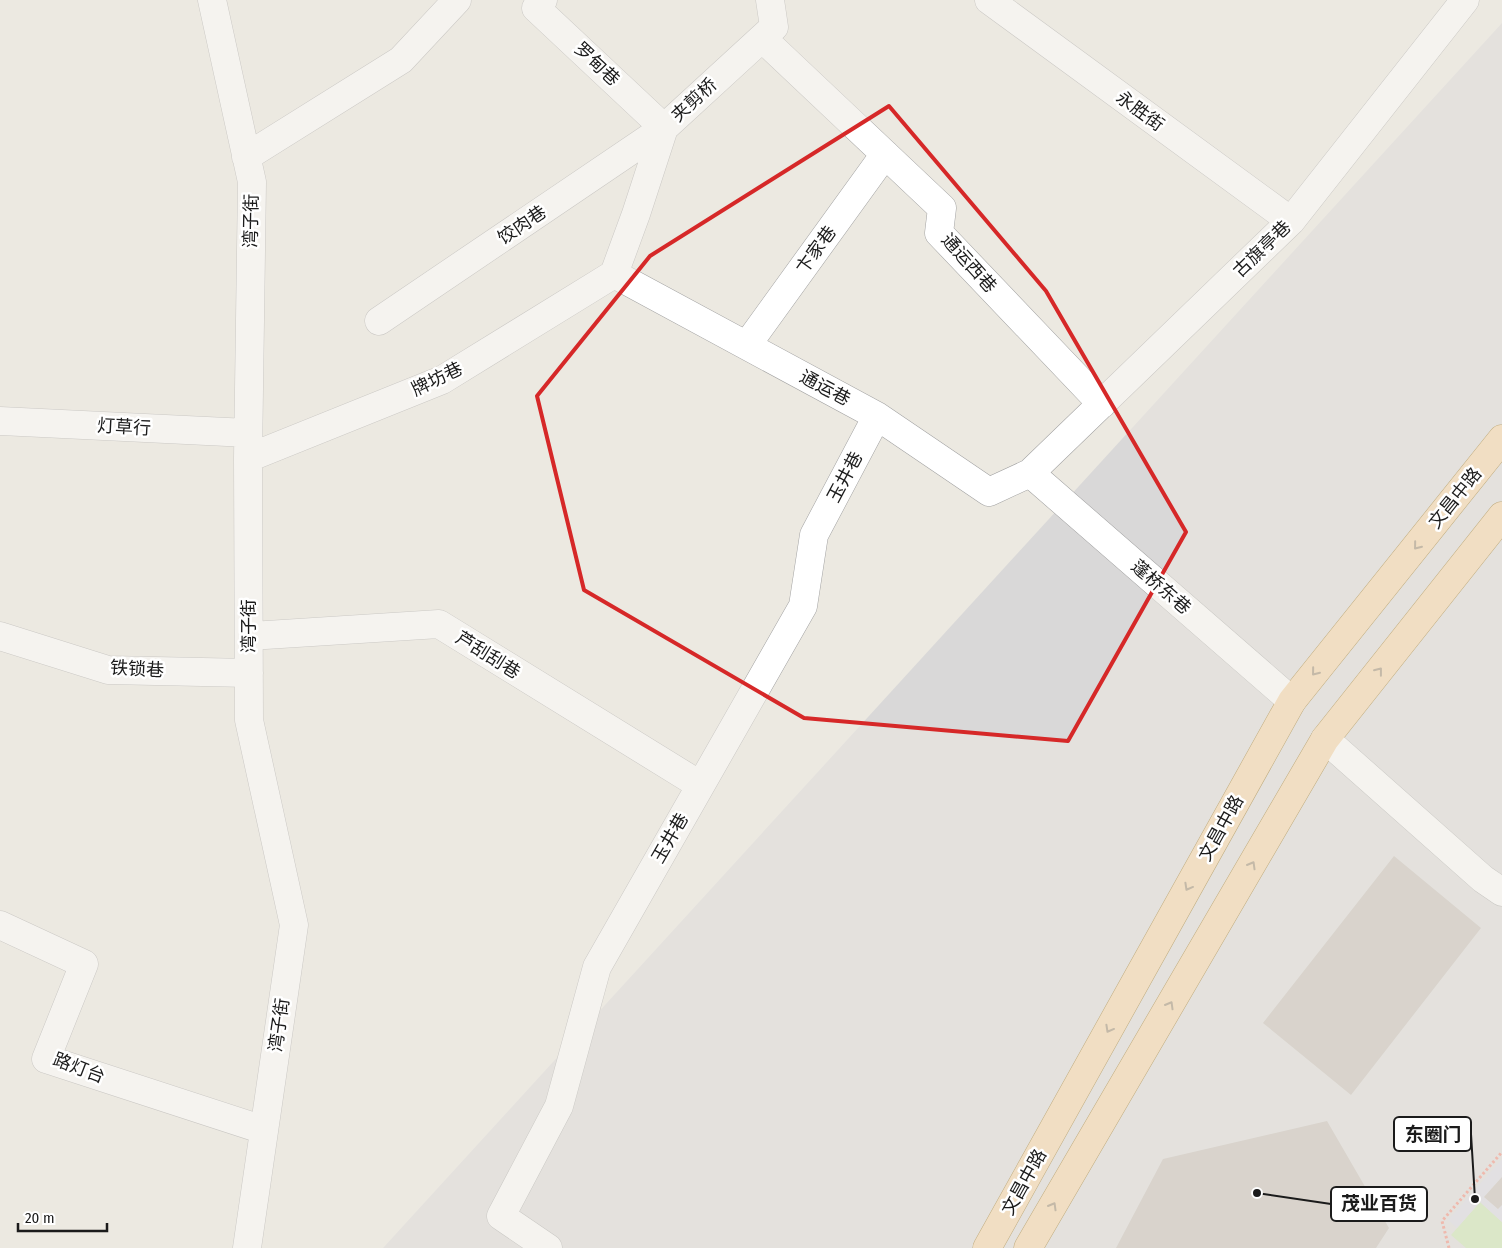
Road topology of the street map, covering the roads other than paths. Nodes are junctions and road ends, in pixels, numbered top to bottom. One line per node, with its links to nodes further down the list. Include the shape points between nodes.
1 (212, 0): 10 (street, 湾子街)
2 (457, 0): 10 (street, via 401,60)
3 (770, 0): 7 (street, 夹剪桥, via 774,27)
4 (989, 0): 11 (street, 永胜街)
5 (1465, 0): 11 (street, 古旗亭巷)
6 (536, 3): 8 (street, 罗甸巷)
7 (762, 38): 8 (street, 夹剪桥); 9 (street, 通运西巷)
8 (664, 128): 12 (street, 夹剪桥); 13 (street, 饺肉巷)
9 (885, 154): 14 (street, 卞家巷); 15 (street, 通运西巷, via 942,208 939,233)
10 (246, 157): 19 (street, 湾子街, via 252,182)
11 (1291, 221): 15 (street, 古旗亭巷)
12 (614, 274): 14 (street, 通运巷); 19 (street, 牌坊巷, via 442,380)
13 (379, 321)
14 (747, 345): 16 (street, 通运巷)
15 (1102, 404): 20 (street, 古旗亭巷)
16 (877, 416): 20 (street, 通运巷, via 989,492); 27 (street, 玉井巷, via 814,535 803,606)
17 (0, 421): 19 (street, 灯草行)
18 (1502, 439): 25 (main road, 文昌中路, one-way to 25)
19 (248, 445): 23 (street, 湾子街)
20 (1030, 473): 25 (street, 蓬桥东巷)
21 (1502, 516): 26 (main road, 文昌中路, one-way to 21)
22 (0, 636): 24 (street, 铁锁巷, via 108,670)
23 (249, 636): 24 (street, 湾子街); 27 (street, 芦刮刮巷, via 439,624)
24 (249, 673): 30 (street, 湾子街, via 249,720 294,925)
25 (1292, 701): 33 (main road, 文昌中路, one-way to 33)
26 (1325, 739): 28 (street, via 1483,879); 34 (main road, 文昌中路, one-way to 26)
27 (700, 785): 32 (street, 玉井巷, via 597,967 559,1106 501,1216)
28 (1502, 892)
29 (0, 925): 30 (street, 路灯台, via 84,964 46,1059)
30 (264, 1130): 31 (street, 湾子街)
31 (247, 1248)
32 (548, 1248)
33 (987, 1248)
34 (1028, 1248)

